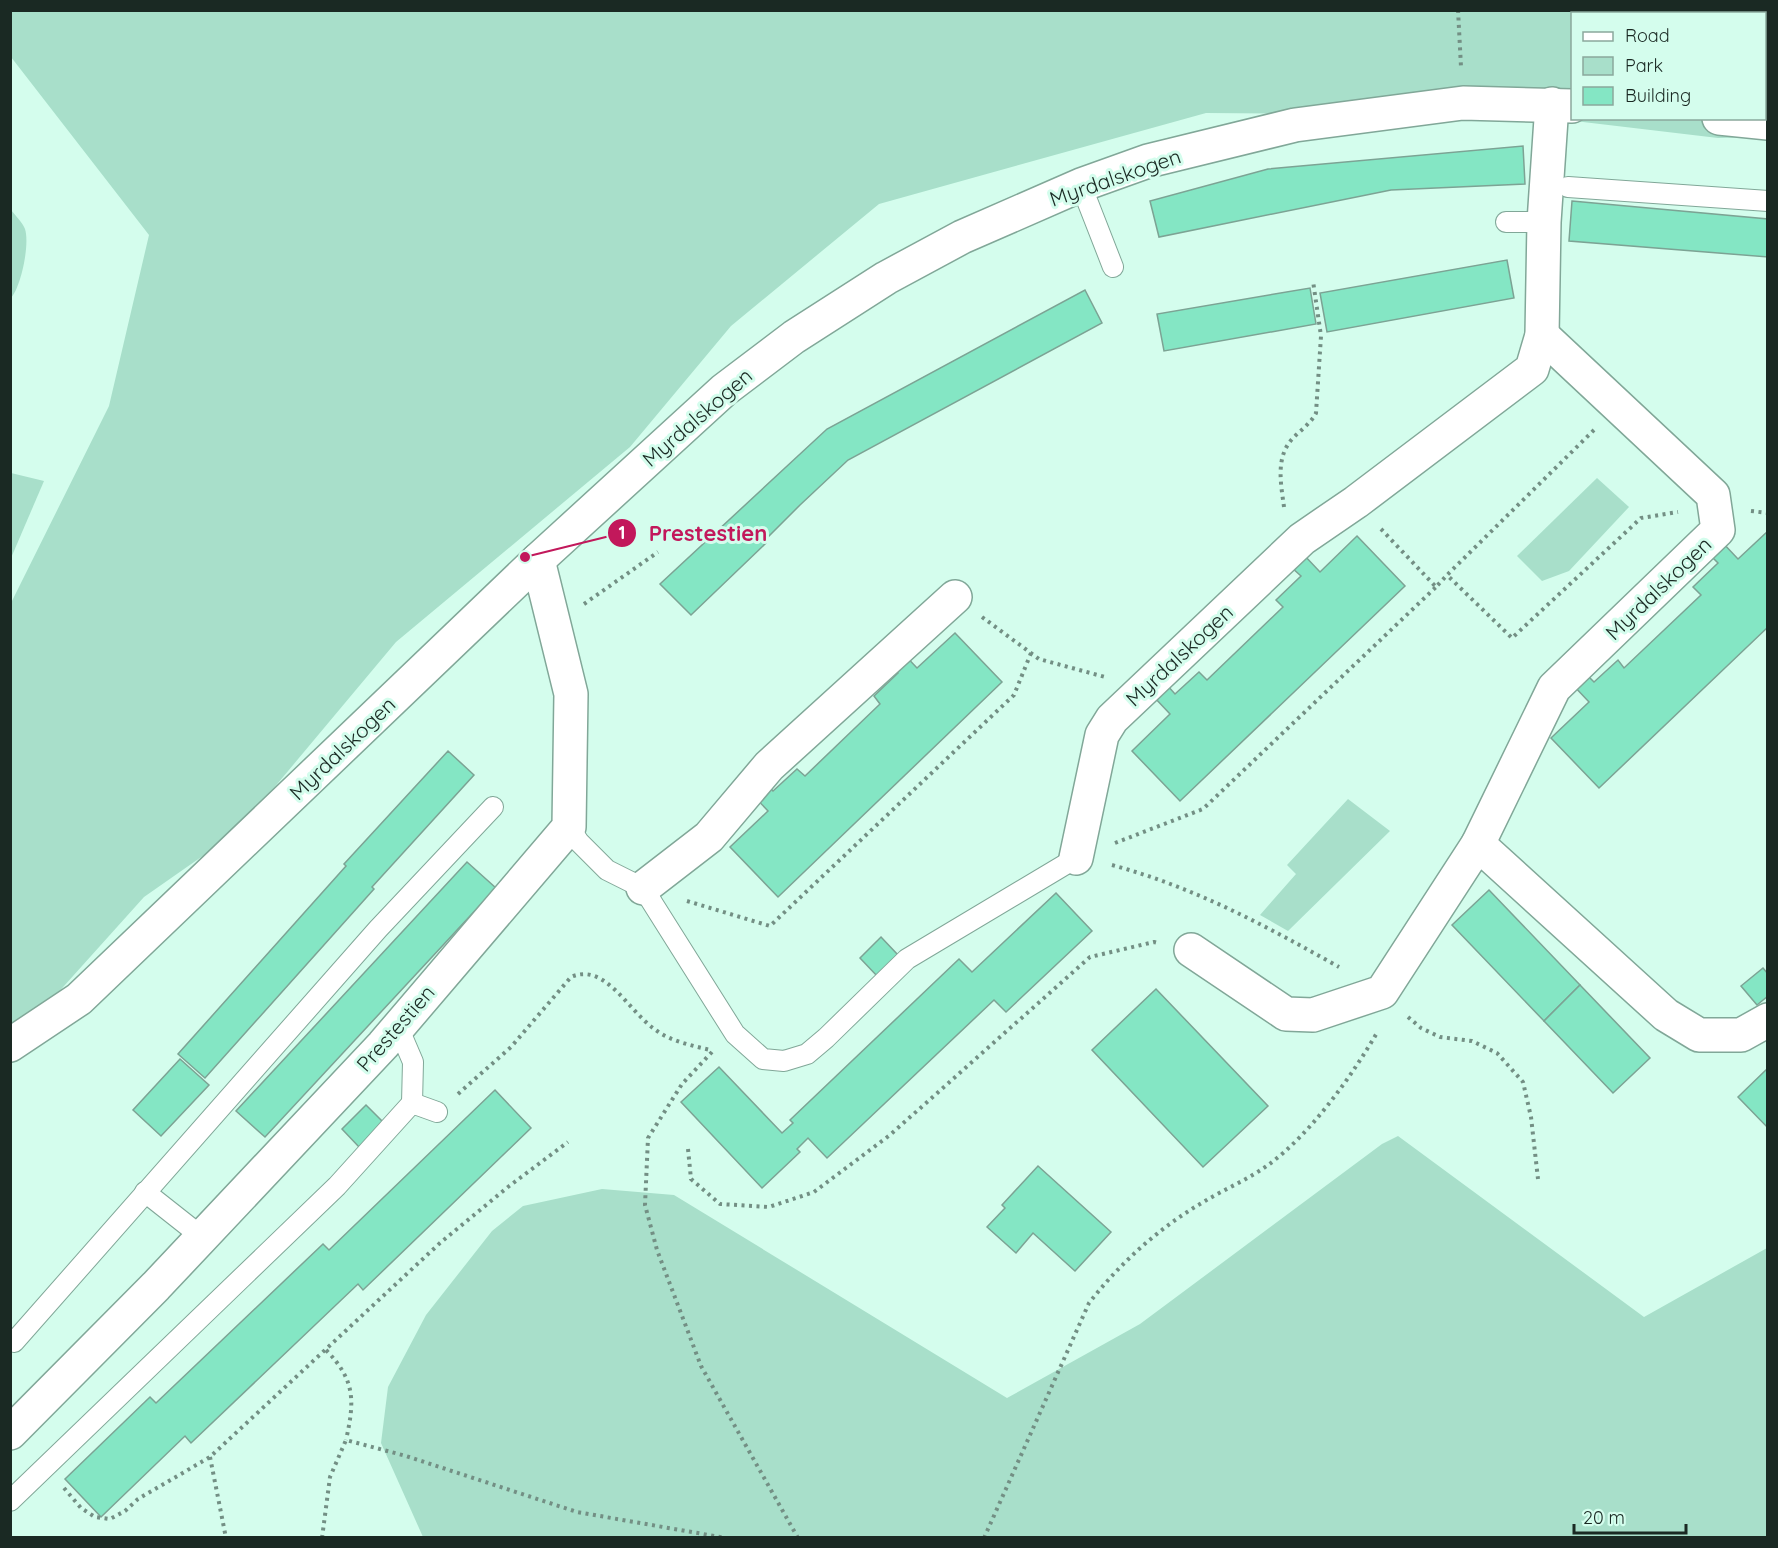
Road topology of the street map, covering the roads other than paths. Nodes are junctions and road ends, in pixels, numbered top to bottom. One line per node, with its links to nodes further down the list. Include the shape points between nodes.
1 (1562, 105): 4 (street, Myrdalskogen, via 1463,103 1295,125 1148,161); 8 (street, Myrdalskogen)
2 (1738, 120): 3 (street)
3 (1767, 123)
4 (1081, 185): 9 (lane); 11 (street, Myrdalskogen, via 962,237 886,278 794,337 724,390)
5 (1568, 187): 6 (lane)
6 (1767, 201)
7 (1506, 222): 8 (lane)
8 (1544, 222): 10 (street, Myrdalskogen)
9 (1113, 267)
10 (1542, 335): 15 (street, Myrdalskogen, via 1713,495 1718,530 1554,688); 16 (street, Myrdalskogen, via 1532,369 1302,539 1112,719 1102,735)
11 (537, 560): 14 (street, via 572,694); 21 (street, Myrdalskogen, via 79,999)
12 (955, 597): 17 (street, via 769,766 709,837)
13 (493, 807): 24 (lane, via 378,929)
14 (568, 827): 17 (lane, via 607,870); 20 (street, Prestestien)
15 (1478, 844): 18 (street, Myrdalskogen, via 1382,992 1313,1015 1286,1014); 19 (street, via 1666,1015 1699,1035 1741,1035)
16 (1076, 858): 17 (lane, via 907,959 807,1054 784,1061 763,1059 735,1034)
17 (643, 888)
18 (1191, 950)
19 (1767, 1020)
20 (398, 1027): 22 (lane, via 413,1062); 25 (street, Prestestien)
21 (10, 1045)
22 (412, 1103): 23 (lane); 28 (lane, via 337,1186)
23 (437, 1112)
24 (145, 1192): 25 (lane); 26 (lane)
25 (202, 1237): 27 (street, Prestestien)
26 (14, 1342)
27 (10, 1433)
28 (10, 1500)

